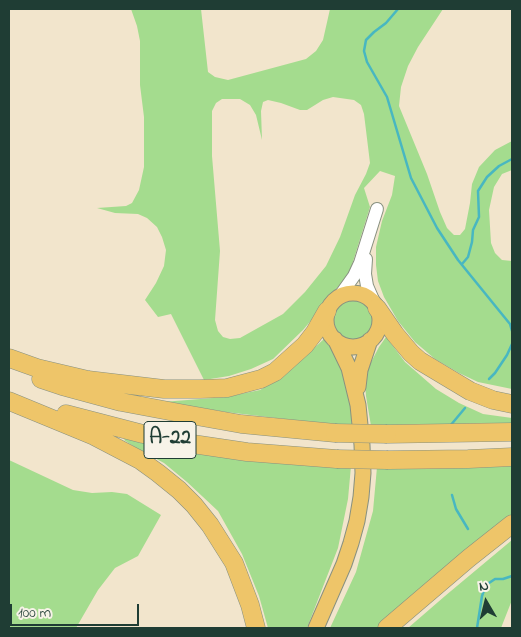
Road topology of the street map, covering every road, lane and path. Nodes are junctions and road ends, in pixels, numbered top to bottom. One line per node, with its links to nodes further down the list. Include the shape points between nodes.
1 (377, 209): 2 (street)
2 (371, 232): 3 (street, via 354,276); 4 (street, via 365,274)
3 (339, 297): 4 (main road, via 357,293); 5 (main road)
4 (375, 305): 7 (main road, via 379,328); 13 (highway, via 395,334 420,361 470,391)
5 (327, 311): 6 (main road, via 327,327); 8 (highway, via 305,345 275,372 247,384 226,388 164,389 97,381)
6 (335, 339): 7 (main road, via 352,346); 12 (main road, via 349,368)
7 (370, 340): 12 (main road, via 360,370)
8 (9, 358)
9 (9, 367): 14 (highway, A-22, bridge, via 121,402 241,424 335,433)
10 (9, 394): 15 (highway, A-22, bridge, via 71,416 143,434 247,452 388,460)
11 (9, 401): 17 (highway, via 94,436 140,460 179,490 210,525 234,563)
12 (358, 404): 18 (main road, via 363,473 357,521 344,564)
13 (512, 404)
14 (512, 432)
15 (512, 457)
16 (512, 524): 19 (highway)
17 (256, 628)
18 (316, 628)
19 (387, 628)

